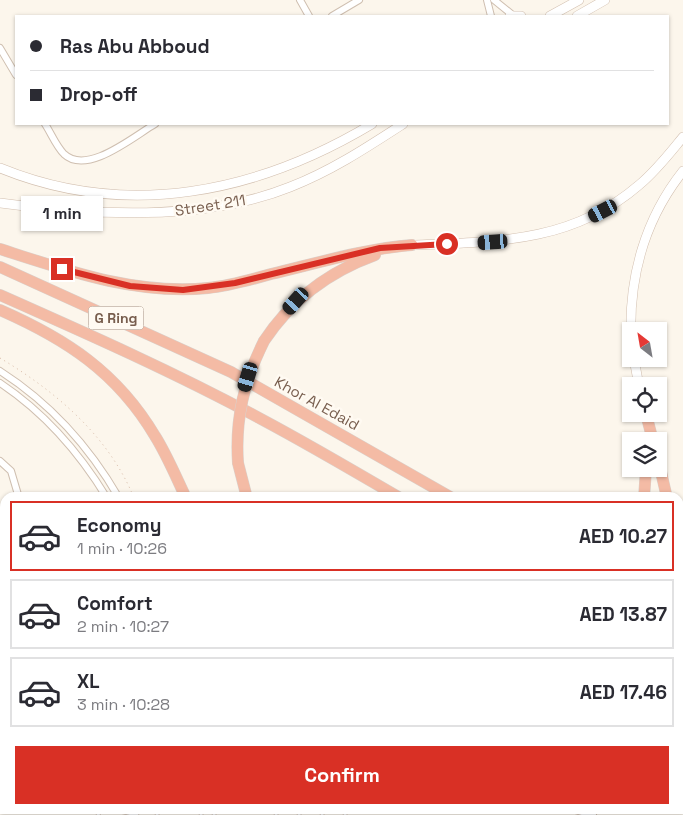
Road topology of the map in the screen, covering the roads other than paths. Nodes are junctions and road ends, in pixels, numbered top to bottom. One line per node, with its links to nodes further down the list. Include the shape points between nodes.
1 (300, 0): 7 (street)
2 (359, 0): 8 (street)
3 (488, 0): 9 (street)
4 (494, 0): 10 (street)
5 (579, 0): 11 (main road)
6 (605, 0): 12 (main road)
7 (308, 15)
8 (334, 15)
9 (491, 15)
10 (513, 15)
11 (552, 15)
12 (579, 15)
13 (0, 48): 14 (street)
14 (15, 73)
15 (46, 125): 16 (street, via 64,154 83,162 99,158)
16 (153, 125)
17 (370, 125): 20 (main road, Street 211, via 322,152 278,171 194,191 146,194 88,192 38,181)
18 (400, 125): 22 (main road, Street 211, via 308,180 226,204 146,213)
19 (683, 137): 23 (main road, via 639,185 603,211 581,222 506,241)
20 (0, 168)
21 (683, 170): 28 (main road, via 665,196 645,238 637,263)
22 (0, 203)
23 (412, 245): 24 (highway, via 380,248 235,283 183,290 98,280); 38 (highway, bridge, via 374,256 335,273 296,301 264,341 243,393 237,432 238,463)
24 (0, 249)
25 (0, 267): 40 (highway, Khor Al Edaid / G Ring, via 231,372)
26 (0, 296): 39 (highway, G Ring, via 78,329 261,418)
27 (0, 310): 37 (highway, via 58,337 115,384 155,435)
28 (630, 322)
29 (0, 371): 36 (street, via 33,395 69,429)
30 (0, 383): 35 (street, via 53,426)
31 (0, 461): 34 (street, via 11,471)
32 (645, 477): 41 (highway)
33 (662, 477): 42 (highway)
34 (16, 492)
35 (103, 492)
36 (115, 492)
37 (183, 492)
38 (245, 492)
39 (390, 492)
40 (441, 492)
41 (644, 492)
42 (666, 492)

